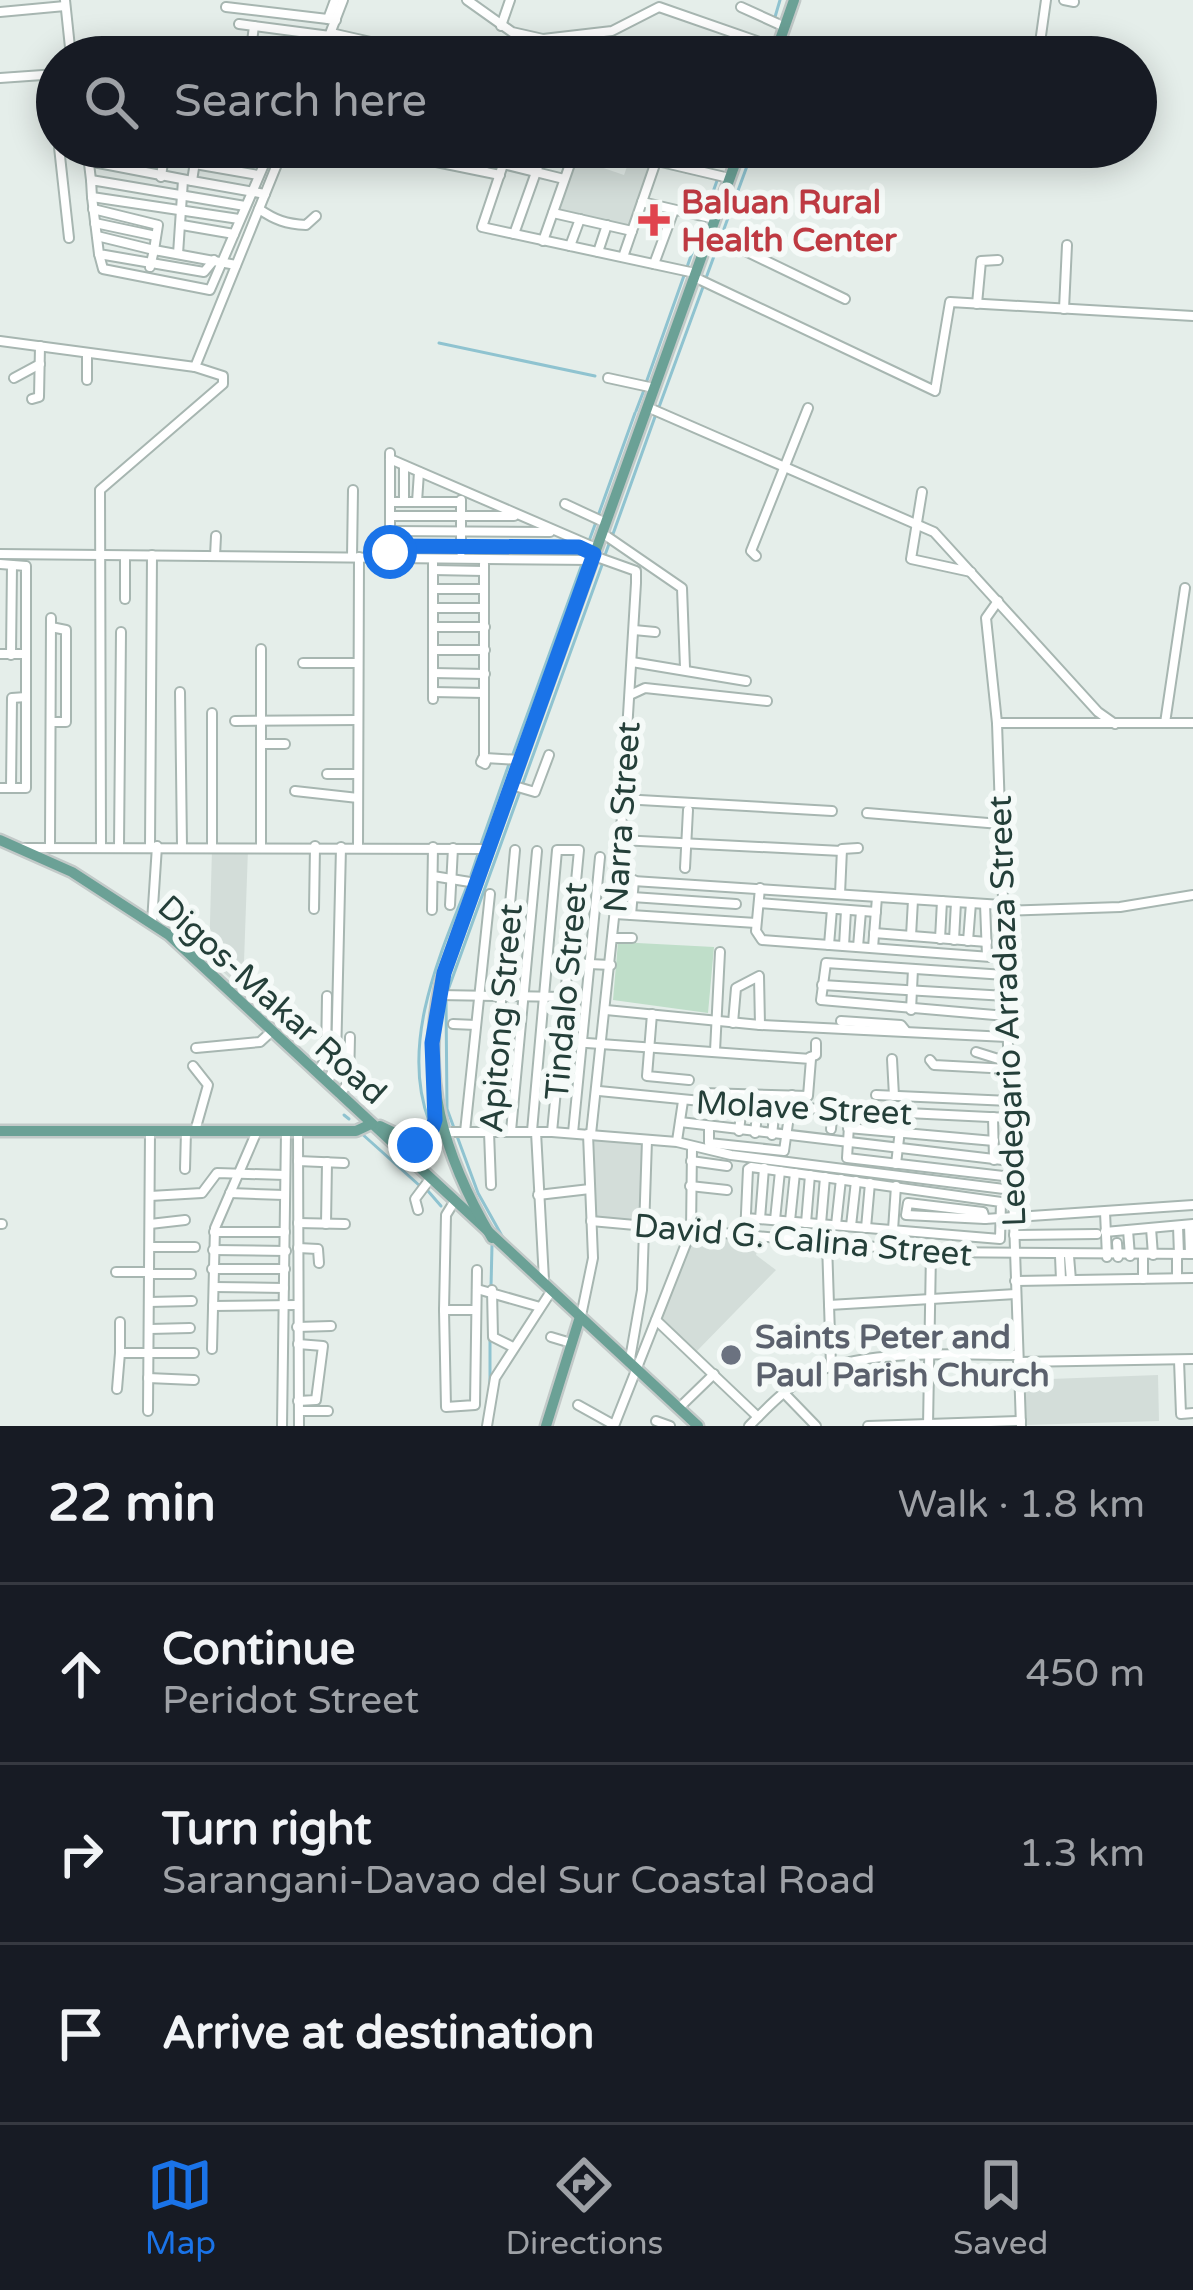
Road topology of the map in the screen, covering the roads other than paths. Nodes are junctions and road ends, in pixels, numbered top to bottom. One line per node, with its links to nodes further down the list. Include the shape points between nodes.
1 (339, 0): 11 (street)
2 (467, 0): 14 (street)
3 (510, 0): 14 (street)
4 (794, 0): 15 (main road)
5 (1046, 0): 24 (street)
6 (65, 3): 7 (street); 17 (street)
7 (22, 5): 10 (street)
8 (741, 7): 15 (street)
9 (226, 8): 11 (street)
10 (0, 12)
11 (332, 19): 16 (street)
12 (239, 24): 13 (street)
13 (254, 26): 16 (street); 18 (street)
14 (501, 26): 20 (street)
15 (785, 27): 23 (main road)
16 (330, 34): 19 (street)
17 (69, 36)
18 (253, 36)
19 (340, 36)
20 (533, 36)
21 (573, 36): 22 (street, via 612,32 658,7)
22 (733, 36)
23 (781, 36)
24 (1041, 36)
25 (36, 75): 26 (street)
26 (0, 78)
27 (61, 168): 75 (street)
28 (89, 168): 49 (street)
29 (122, 168): 46 (street)
30 (162, 168): 46 (street)
31 (193, 168): 50 (street)
32 (218, 168): 44 (street)
33 (262, 168): 44 (street)
34 (276, 168): 52 (street)
35 (487, 168): 45 (street)
36 (502, 168): 45 (street)
37 (519, 168): 43 (street)
38 (536, 168): 43 (street)
39 (568, 168): 48 (street)
40 (654, 168): 55 (street)
41 (688, 168): 47 (street)
42 (733, 168): 47 (main road)
43 (535, 172): 48 (street); 71 (street)
44 (258, 175): 51 (street)
45 (500, 175): 71 (street, via 482,227)
46 (161, 176): 50 (street)
47 (729, 178): 65 (main road)
48 (564, 179): 61 (street)
49 (91, 180): 53 (street); 54 (street)
50 (187, 180): 51 (street); 53 (street)
51 (253, 190): 52 (street); 56 (street)
52 (265, 194): 57 (street)
53 (183, 196): 56 (street); 60 (street)
54 (92, 197): 58 (street); 60 (street)
55 (642, 202): 59 (street); 69 (street)
56 (245, 206): 63 (street)
57 (259, 208): 62 (street, via 301,225); 89 (street)
58 (94, 209): 66 (street); 74 (street, via 155,221)
59 (674, 210): 65 (street); 88 (street)
60 (184, 211): 63 (street); 67 (street)
61 (553, 213): 64 (street); 76 (street)
62 (316, 217)
63 (239, 219): 70 (street)
64 (580, 219): 68 (street); 78 (street)
65 (715, 219): 72 (main road)
66 (95, 223): 73 (street); 74 (street)
67 (182, 225): 70 (street); 82 (street)
68 (607, 225): 69 (street); 80 (street)
69 (632, 231): 83 (street)
70 (234, 234): 86 (street)
71 (514, 234): 76 (street)
72 (710, 234): 91 (main road); 93 (street)
73 (97, 236): 79 (street); 81 (street)
74 (156, 236): 79 (street)
75 (69, 238)
76 (543, 241): 78 (street)
77 (1067, 245): 95 (street)
78 (570, 246): 80 (street)
79 (154, 250): 82 (street); 87 (street)
80 (598, 252): 83 (street)
81 (99, 254): 87 (street); 92 (street, via 103,269)
82 (178, 254): 84 (street)
83 (622, 257): 88 (street)
84 (201, 259): 86 (street); 90 (street)
85 (998, 260): 94 (street, via 981,260)
86 (219, 261): 89 (street); 90 (street, via 206,272); 92 (street, via 208,291)
87 (150, 264): 90 (street); 92 (street)
88 (654, 264): 91 (street)
89 (236, 266): 101 (street)
90 (188, 270)
91 (695, 275): 94 (street, via 935,392 950,302); 105 (main road)
92 (147, 278)
93 (845, 299)
94 (977, 304): 95 (street)
95 (1064, 309): 96 (street)
96 (1193, 316)
97 (0, 341): 98 (street)
98 (40, 346): 99 (street); 100 (street)
99 (87, 353): 101 (street); 104 (street)
100 (40, 364): 102 (street); 106 (street, via 39,397)
101 (195, 367): 136 (street, via 224,382 100,488)
102 (14, 378)
103 (608, 378): 105 (street)
104 (87, 380)
105 (654, 388): 107 (main road)
106 (32, 399)
107 (647, 407): 109 (street); 128 (main road)
108 (808, 408): 109 (street)
109 (784, 463): 127 (street); 141 (street, via 751,551)
110 (404, 466): 111 (street); 117 (street, via 390,456); 118 (street)
111 (419, 472): 112 (street); 119 (street)
112 (434, 478): 113 (street); 120 (street)
113 (447, 484): 115 (street); 121 (street)
114 (353, 490): 142 (street)
115 (461, 490): 122 (street); 125 (street)
116 (922, 492): 127 (street)
117 (390, 502): 118 (street); 124 (street)
118 (404, 502): 119 (street)
119 (417, 502): 120 (street)
120 (433, 502): 121 (street)
121 (447, 502): 122 (street)
122 (461, 502): 126 (street)
123 (565, 504): 128 (street)
124 (390, 516): 126 (street); 129 (street)
125 (522, 516): 126 (street); 131 (street)
126 (461, 517): 130 (street)
127 (916, 523): 145 (street); 145 (street, via 912,561)
128 (604, 528): 138 (main road); 169 (street, via 682,588)
129 (390, 531): 130 (street); 134 (street, via 390,549)
130 (461, 531): 131 (street); 134 (street)
131 (558, 532): 133 (street)
132 (216, 536): 140 (street)
133 (580, 544): 134 (street); 138 (street)
134 (461, 549)
135 (0, 554): 136 (street)
136 (101, 555): 139 (street); 209 (street)
137 (152, 555): 139 (street); 140 (street); 211 (street)
138 (594, 555): 142 (street); 156 (street, Narra Street, via 636,571); 192 (main road)
139 (125, 556): 149 (street)
140 (215, 556): 142 (street)
141 (756, 556)
142 (356, 557): 168 (street)
143 (0, 564): 144 (street)
144 (12, 565): 164 (street); 165 (street, via 26,566)
145 (971, 572): 150 (street)
146 (1185, 588): 187 (street)
147 (434, 590): 148 (street); 148 (street, via 434,566 484,567); 151 (street)
148 (484, 590): 152 (street)
149 (125, 599)
150 (998, 602): 185 (street); 186 (street, Leodegario Arradaza Street, via 986,617)
151 (434, 608): 152 (street); 153 (street)
152 (484, 608): 155 (street)
153 (434, 627): 154 (street); 159 (street)
154 (458, 627): 155 (street); 161 (street)
155 (485, 627): 162 (street)
156 (634, 630): 158 (street); 166 (street, Narra Street)
157 (121, 632): 210 (street)
158 (655, 632)
159 (432, 643): 161 (street); 170 (street)
160 (261, 649): 183 (street)
161 (459, 650): 162 (street)
162 (484, 650): 171 (street)
163 (0, 654): 164 (street)
164 (11, 655): 165 (street)
165 (26, 655): 178 (street)
166 (632, 662): 169 (street); 175 (street, Narra Street)
167 (303, 663): 168 (street)
168 (358, 663): 181 (street)
169 (686, 668): 172 (street)
170 (434, 674): 171 (street); 174 (street, via 434,696)
171 (484, 674): 174 (street)
172 (746, 681)
173 (180, 692): 212 (street)
174 (484, 693): 192 (street, via 485,762)
175 (630, 695): 179 (street, via 645,688); 199 (street, Narra Street)
176 (0, 698): 177 (street)
177 (12, 698): 178 (street); 195 (street)
178 (26, 698): 195 (street, via 29,788)
179 (767, 701)
180 (212, 713): 213 (street)
181 (358, 720): 183 (street); 194 (street)
182 (235, 721): 183 (street)
183 (261, 721): 189 (street)
184 (51, 722): 184 (street, via 51,623 65,630 66,676 66,722); 207 (street)
185 (1110, 722): 186 (street); 187 (street)
186 (997, 723): 203 (street, Leodegario Arradaza Street)
187 (1165, 723): 188 (street)
188 (1193, 723)
189 (261, 744): 190 (street); 208 (street)
190 (285, 744)
191 (548, 755): 196 (street, via 536,791)
192 (517, 759): 196 (main road)
193 (328, 774): 194 (street)
194 (358, 774): 198 (street)
195 (5, 788)
196 (519, 788): 221 (main road)
197 (295, 791): 198 (street)
198 (358, 799): 218 (street)
199 (622, 799): 201 (street); 205 (street, Narra Street)
200 (688, 810): 206 (street)
201 (832, 812)
202 (867, 813): 203 (street)
203 (1000, 824): 247 (street, Leodegario Arradaza Street)
204 (0, 840): 217 (main road, Digos-Makar Road)
205 (620, 840): 206 (street); 229 (street, Narra Street)
206 (687, 840): 224 (street); 226 (street)
207 (50, 845): 209 (street); 217 (street)
208 (261, 845): 213 (street); 214 (street)
209 (100, 846): 210 (street)
210 (119, 846): 211 (street)
211 (154, 846): 212 (street); 257 (street)
212 (182, 846): 213 (street)
213 (212, 846)
214 (315, 846): 215 (street); 248 (street)
215 (340, 847): 218 (street); 316 (street, via 336,1060)
216 (434, 847): 218 (street); 219 (street); 227 (street)
217 (22, 848): 257 (main road, Digos-Makar Road)
218 (358, 848)
219 (453, 848): 221 (street); 228 (street)
220 (858, 848): 224 (street)
221 (488, 849): 231 (main road)
222 (515, 850): 284 (street, Apitong Street)
223 (537, 851): 285 (street)
224 (842, 851): 235 (street)
225 (600, 856): 275 (street)
226 (685, 868)
227 (433, 876): 228 (street); 250 (street)
228 (451, 878): 231 (street); 244 (street)
229 (619, 880): 230 (street); 254 (street, Narra Street)
230 (634, 880): 232 (street); 237 (street)
231 (476, 883): 281 (main road)
232 (737, 886): 233 (street); 245 (street)
233 (760, 889): 235 (street); 242 (street)
234 (490, 894): 282 (street)
235 (840, 894): 238 (street)
236 (1193, 895): 247 (street, via 1120,907)
237 (632, 897): 245 (street); 255 (street)
238 (877, 897): 239 (street); 253 (street)
239 (913, 900): 240 (street); 260 (street)
240 (942, 901): 241 (street); 263 (street)
241 (956, 902): 243 (street); 264 (street)
242 (759, 903): 249 (street); 258 (street)
243 (970, 903): 246 (street); 265 (street)
244 (450, 904)
245 (736, 904): 256 (street)
246 (985, 904): 247 (street); 266 (street)
247 (1002, 908): 273 (street, Leodegario Arradaza Street)
248 (314, 909)
249 (832, 909): 251 (street); 267 (street)
250 (432, 910)
251 (846, 910): 252 (street); 268 (street)
252 (861, 911): 253 (street); 269 (street)
253 (876, 912): 259 (street)
254 (615, 914): 255 (street); 261 (street, Narra Street)
255 (631, 915): 256 (street)
256 (734, 921): 258 (street)
257 (152, 922): 298 (main road, Digos-Makar Road)
258 (756, 923): 267 (street, via 762,940)
259 (874, 933): 260 (street); 270 (street)
260 (910, 936): 263 (street)
261 (613, 938): 262 (street); 276 (street, Narra Street)
262 (632, 938)
263 (940, 939): 264 (street)
264 (954, 940): 265 (street)
265 (968, 940): 266 (street)
266 (987, 942): 272 (street)
267 (829, 945): 268 (street)
268 (844, 946): 269 (street)
269 (858, 947): 270 (street)
270 (873, 948): 272 (street)
271 (719, 952): 293 (street)
272 (987, 956): 273 (street)
273 (1004, 958): 278 (street, Leodegario Arradaza Street)
274 (567, 963): 275 (street); 287 (street, Tindalo Street, via 579,850 557,850); 288 (street, Tindalo Street)
275 (588, 964): 276 (street); 302 (street)
276 (610, 965): 289 (street, Narra Street)
277 (913, 969): 278 (street); 279 (street, via 824,964); 280 (street)
278 (1005, 976): 286 (street, Leodegario Arradaza Street)
279 (822, 985): 280 (street); 290 (street, via 821,1002)
280 (912, 990): 286 (street); 290 (street)
281 (445, 995): 282 (street); 325 (main road, via 431,1057)
282 (479, 995): 284 (street); 296 (street)
283 (327, 996): 314 (street, via 326,1058)
284 (500, 996): 285 (street); 348 (street, Apitong Street)
285 (521, 996): 287 (street); 344 (street)
286 (1006, 996): 292 (street, Leodegario Arradaza Street)
287 (544, 997): 288 (street); 349 (street)
288 (563, 998): 301 (street, Tindalo Street)
289 (606, 1010): 291 (street); 304 (street, Narra Street)
290 (911, 1010): 292 (street)
291 (652, 1014): 293 (street); 305 (street)
292 (1006, 1016): 300 (street, Leodegario Arradaza Street)
293 (716, 1021): 294 (street); 307 (street)
294 (733, 1023): 297 (street); 297 (street, via 736,988 759,976)
295 (453, 1024): 296 (street)
296 (476, 1025): 347 (street)
297 (760, 1025): 300 (street)
298 (272, 1031): 306 (street, via 260,1042); 314 (main road, Digos-Makar Road)
299 (350, 1037): 319 (street, via 349,1081)
300 (1007, 1037): 312 (street, Leodegario Arradaza Street)
301 (559, 1041): 302 (street); 350 (street, Tindalo Street)
302 (581, 1042): 304 (street); 352 (street)
303 (816, 1043): 309 (street)
304 (604, 1044): 305 (street); 317 (street, Narra Street)
305 (651, 1047): 307 (street); 315 (street, via 647,1076)
306 (196, 1048)
307 (715, 1051): 309 (street)
308 (976, 1052): 312 (street)
309 (810, 1057): 320 (street, via 809,1095)
310 (892, 1060): 322 (street)
311 (930, 1060): 312 (street)
312 (1008, 1065): 324 (street, Leodegario Arradaza Street)
313 (193, 1066): 341 (street, via 208,1085)
314 (317, 1073): 316 (main road, Digos-Makar Road)
315 (688, 1080)
316 (328, 1083): 319 (main road, Digos-Makar Road)
317 (599, 1091): 323 (street, Molave Street); 354 (street, Narra Street)
318 (702, 1093): 320 (street)
319 (340, 1094): 336 (main road, Digos-Makar Road)
320 (792, 1095): 329 (street)
321 (876, 1095): 322 (street)
322 (894, 1096): 324 (street)
323 (683, 1101): 326 (street, Molave Street); 335 (street)
324 (1010, 1101): 334 (street, Leodegario Arradaza Street)
325 (435, 1102): 336 (main road, via 432,1135 420,1144); 347 (main road)
326 (742, 1105): 327 (street, Molave Street); 345 (street)
327 (758, 1106): 328 (street, Molave Street); 353 (street)
328 (775, 1107): 329 (street, Molave Street); 355 (street)
329 (791, 1108): 330 (street, Molave Street); 356 (street)
330 (833, 1109): 331 (street, Molave Street); 339 (street)
331 (850, 1110): 332 (street, Molave Street); 338 (street)
332 (902, 1113): 333 (street, Molave Street); 351 (street)
333 (993, 1117): 334 (street, Molave Street); 358 (street)
334 (1010, 1118): 366 (street, Leodegario Arradaza Street)
335 (680, 1122): 337 (street); 359 (street)
336 (371, 1124): 343 (main road, via 361,1131); 380 (main road, Digos-Makar Road)
337 (709, 1127): 345 (street); 356 (street, via 708,1142 724,1145 784,1151)
338 (848, 1128): 351 (street); 360 (street)
339 (831, 1130)
340 (0, 1131): 346 (main road)
341 (191, 1131): 342 (main road); 346 (main road); 372 (street)
342 (257, 1131): 343 (main road); 376 (street)
343 (292, 1131): 364 (street); 377 (street)
344 (511, 1131): 348 (street); 349 (street)
345 (739, 1131): 353 (street)
346 (150, 1132): 393 (street)
347 (453, 1132): 348 (street); 428 (main road, via 461,1185)
348 (489, 1132): 384 (street, Apitong Street)
349 (534, 1132): 350 (street); 392 (street)
350 (552, 1132): 352 (street)
351 (900, 1132): 358 (street); 362 (street)
352 (572, 1133): 354 (street)
353 (755, 1133): 355 (street)
354 (590, 1134): 357 (street); 387 (street, Narra Street)
355 (772, 1135): 356 (street)
356 (787, 1137): 360 (street)
357 (647, 1140): 359 (street); 416 (street)
358 (994, 1141): 363 (street)
359 (677, 1142): 361 (street)
360 (846, 1143): 362 (street); 369 (street, via 847,1158)
361 (692, 1149): 365 (street); 389 (street)
362 (898, 1149): 363 (street); 369 (street)
363 (994, 1160): 366 (street)
364 (298, 1161): 367 (street); 409 (street)
365 (691, 1161): 370 (street); 385 (street)
366 (1012, 1161): 379 (street, Leodegario Arradaza Street)
367 (327, 1162): 368 (street); 411 (street)
368 (344, 1162)
369 (896, 1164): 379 (street)
370 (727, 1166)
371 (764, 1168): 373 (street); 400 (street, via 748,1167); 401 (street)
372 (185, 1169)
373 (780, 1171): 374 (street); 403 (street)
374 (795, 1173): 375 (street); 407 (street)
375 (809, 1174): 378 (street); 408 (street)
376 (238, 1175): 377 (street); 390 (street); 393 (street, via 216,1174 202,1193)
377 (285, 1175): 391 (street)
378 (825, 1177): 381 (street); 413 (street)
379 (1012, 1177): 389 (street, Leodegario Arradaza Street)
380 (430, 1179): 394 (main road, Digos-Makar Road); 398 (street, via 415,1198)
381 (841, 1179): 382 (street); 414 (street)
382 (856, 1181): 383 (street); 417 (street)
383 (870, 1183): 386 (street); 419 (street)
384 (490, 1185)
385 (690, 1186): 388 (street); 422 (street)
386 (896, 1186): 396 (street); 404 (street, via 998,1198)
387 (590, 1190): 392 (street); 406 (street, Narra Street)
388 (727, 1190)
389 (1012, 1190): 405 (street, Leodegario Arradaza Street)
390 (230, 1193): 391 (street); 423 (street)
391 (284, 1195): 424 (street)
392 (538, 1195): 463 (street)
393 (150, 1196): 410 (street)
394 (454, 1202): 428 (main road, Digos-Makar Road); 473 (street, via 446,1215)
395 (1193, 1205): 397 (street)
396 (893, 1207): 404 (street, via 906,1215); 420 (street)
397 (1148, 1209): 399 (street); 418 (street)
398 (418, 1210)
399 (1105, 1213): 405 (street); 425 (street)
400 (746, 1218): 401 (street); 426 (street)
401 (760, 1219): 403 (street)
402 (185, 1220): 410 (street)
403 (775, 1220): 407 (street)
404 (1001, 1220): 405 (street); 420 (street, via 1000,1239)
405 (1013, 1220): 427 (street, Leodegario Arradaza Street)
406 (591, 1221): 416 (street, David G. Calina Street); 475 (street, Narra Street, via 591,1285)
407 (790, 1222): 408 (street)
408 (806, 1222): 413 (street)
409 (298, 1223): 411 (street); 434 (street)
410 (150, 1224): 431 (street)
411 (326, 1224): 412 (street)
412 (345, 1224)
413 (820, 1224): 414 (street)
414 (836, 1225): 417 (street)
415 (1187, 1225): 418 (street); 438 (street); 439 (street)
416 (646, 1226): 422 (street, David G. Calina Street); 494 (street)
417 (851, 1226): 419 (street)
418 (1151, 1228): 421 (street); 441 (street)
419 (874, 1229): 420 (street); 433 (street)
420 (893, 1230)
421 (1128, 1230): 425 (street); 443 (street)
422 (691, 1231): 426 (street, David G. Calina Street); 476 (street)
423 (214, 1232): 424 (street); 435 (street)
424 (285, 1232): 436 (street)
425 (1101, 1233): 427 (street); 443 (street)
426 (745, 1235): 429 (street, David G. Calina Street)
427 (1014, 1235): 442 (street, Leodegario Arradaza Street)
428 (492, 1238): 463 (main road, Digos-Makar Road)
429 (827, 1243): 433 (street, David G. Calina Street); 471 (street)
430 (1118, 1243): 443 (street)
431 (150, 1247): 432 (street); 449 (street)
432 (194, 1247)
433 (877, 1247): 437 (street, David G. Calina Street)
434 (298, 1248): 444 (street); 444 (street, via 318,1249 317,1263)
435 (213, 1250): 436 (street); 445 (street)
436 (286, 1251): 446 (street)
437 (931, 1252): 442 (street, David G. Calina Street); 465 (street)
438 (1192, 1254): 439 (street, David G. Calina Street)
439 (1178, 1255): 441 (street, David G. Calina Street); 451 (street)
440 (1065, 1256): 442 (street, David G. Calina Street); 443 (street, David G. Calina Street); 455 (street)
441 (1148, 1256): 443 (street, David G. Calina Street); 454 (street)
442 (1015, 1257): 458 (street, Leodegario Arradaza Street)
443 (1108, 1257): 453 (street); 456 (street); 457 (street)
444 (297, 1264): 470 (street)
445 (212, 1269): 446 (street); 459 (street)
446 (285, 1269): 460 (street)
447 (477, 1270): 461 (street)
448 (116, 1272): 449 (street)
449 (149, 1273): 450 (street); 467 (street)
450 (191, 1274)
451 (1177, 1278): 452 (street); 454 (street)
452 (1193, 1278)
453 (1120, 1279): 454 (street); 457 (street)
454 (1143, 1279)
455 (1066, 1280): 456 (street); 458 (street)
456 (1089, 1280): 457 (street)
457 (1107, 1280)
458 (1015, 1282): 464 (street, Leodegario Arradaza Street)
459 (213, 1287): 460 (street); 469 (street)
460 (284, 1288): 468 (street)
461 (477, 1289): 462 (street); 474 (street)
462 (492, 1290): 472 (street); 485 (street, via 493,1337)
463 (547, 1290): 472 (street); 475 (main road, Digos-Makar Road)
464 (1016, 1294): 465 (street); 491 (street, Leodegario Arradaza Street)
465 (930, 1299): 471 (street); 490 (street)
466 (192, 1301): 467 (street)
467 (149, 1302): 481 (street)
468 (285, 1305): 469 (street); 470 (street); 513 (street)
469 (213, 1306): 486 (street)
470 (297, 1306): 479 (street)
471 (829, 1306): 496 (street)
472 (540, 1307): 485 (street)
473 (444, 1310): 474 (street); 474 (street, via 443,1400 446,1407 474,1407)
474 (476, 1310)
475 (580, 1320): 483 (main road); 494 (main road, Digos-Makar Road)
476 (656, 1320): 494 (street); 498 (street)
477 (119, 1322): 487 (street)
478 (331, 1326): 479 (street)
479 (297, 1327): 484 (street)
480 (190, 1328): 481 (street)
481 (149, 1329): 488 (street)
482 (551, 1337): 483 (street)
483 (571, 1343): 516 (main road)
484 (298, 1344): 495 (street); 497 (street, via 323,1346)
485 (513, 1347): 515 (street, via 494,1378)
486 (212, 1349)
487 (120, 1353): 488 (street); 501 (street)
488 (149, 1353): 489 (street); 499 (street)
489 (194, 1353)
490 (929, 1356): 491 (street); 496 (street); 511 (street)
491 (1018, 1358): 493 (street); 512 (street, Leodegario Arradaza Street)
492 (1193, 1359): 493 (street)
493 (1179, 1360): 508 (street, via 1181,1416)
494 (634, 1362): 505 (main road, Digos-Makar Road); 517 (street)
495 (298, 1366): 497 (street); 504 (street)
496 (831, 1366): 502 (street)
497 (320, 1368): 504 (street, via 316,1400)
498 (714, 1374): 505 (street); 509 (street)
499 (148, 1378): 500 (street); 506 (street)
500 (194, 1380)
501 (117, 1390)
502 (785, 1394): 509 (street); 521 (street)
503 (578, 1405): 517 (street)
504 (298, 1406): 507 (street); 514 (street)
505 (681, 1409): 518 (street); 519 (main road, Digos-Makar Road)
506 (148, 1411)
507 (328, 1412)
508 (1193, 1413)
509 (758, 1417): 520 (street)
510 (656, 1421): 518 (street)
511 (928, 1423): 512 (street); 522 (street)
512 (1021, 1423)
513 (282, 1426)
514 (299, 1426)
515 (487, 1426)
516 (546, 1426)
517 (614, 1426)
518 (672, 1426)
519 (698, 1426)
520 (749, 1426)
521 (816, 1426)
522 (868, 1426)

